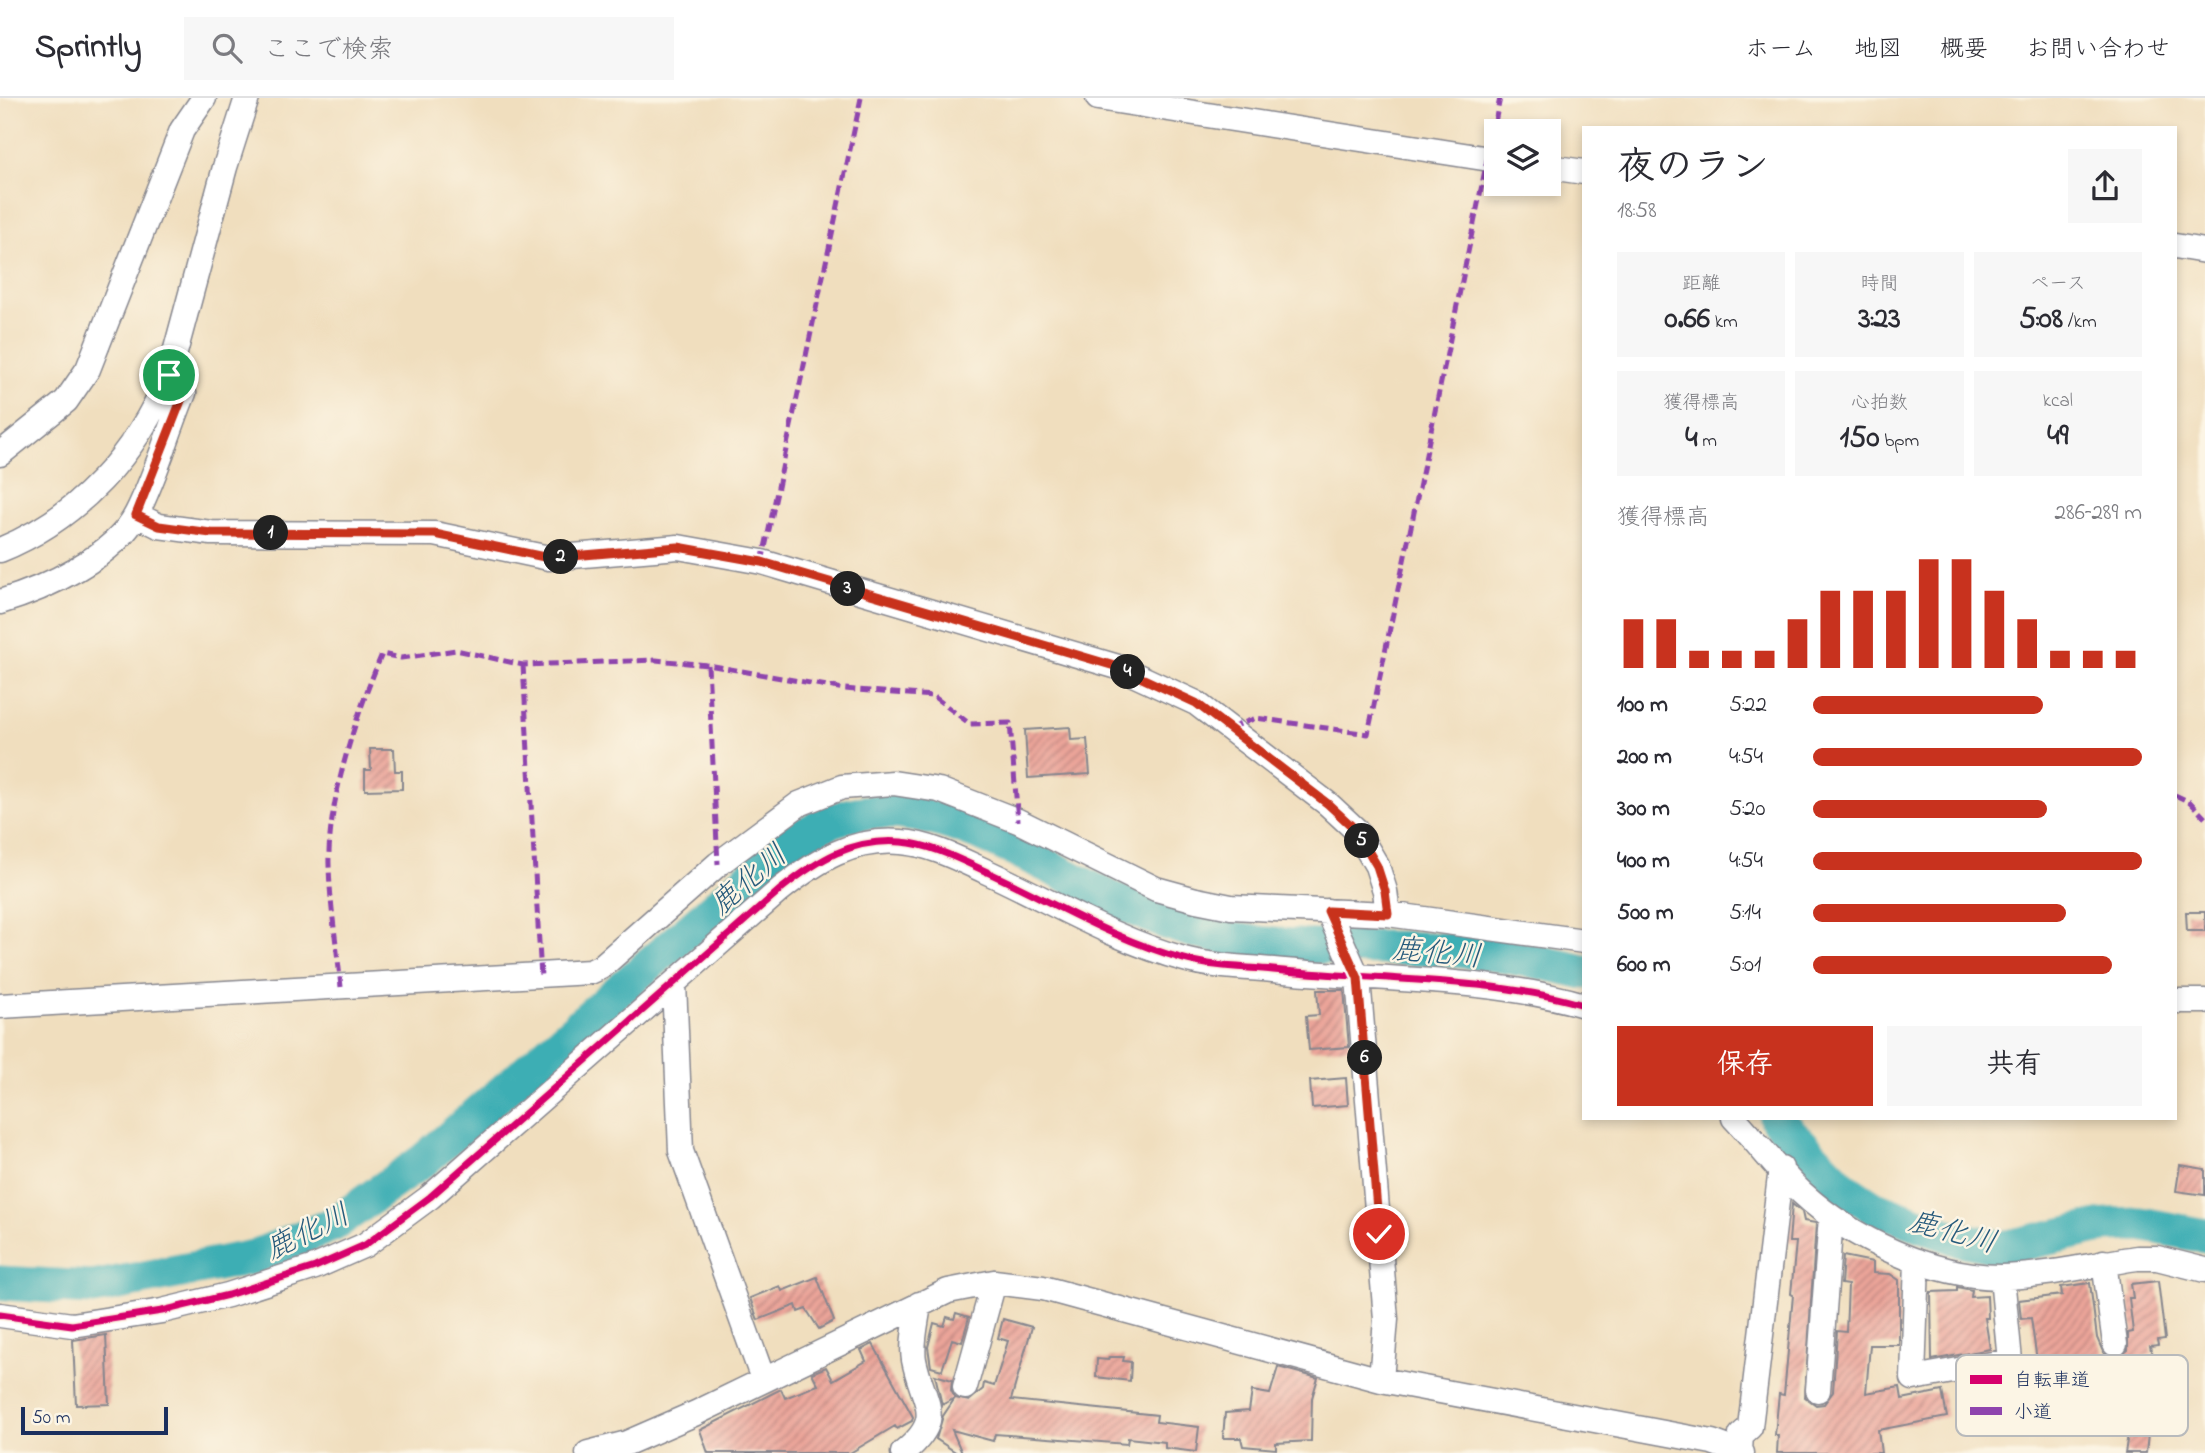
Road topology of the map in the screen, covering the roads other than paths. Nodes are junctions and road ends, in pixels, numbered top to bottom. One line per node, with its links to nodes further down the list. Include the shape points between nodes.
1 (204, 98): 10 (street, via 182,130 88,369 66,401)
2 (247, 98): 9 (street)
3 (1098, 98): 4 (street)
4 (1484, 158)
5 (1561, 169): 6 (street)
6 (1582, 172)
7 (2177, 247): 8 (street)
8 (2205, 251)
9 (169, 375): 11 (street, via 184,393); 12 (street, via 144,426 93,491 38,532)
10 (0, 454)
11 (136, 515): 13 (street, via 85,564); 14 (street, via 159,526 211,533 435,534 549,558 678,547 762,562 1118,667 1196,703 1328,804 1356,830 1377,866)
12 (0, 550)
13 (0, 602)
14 (1388, 914): 15 (street); 16 (street)
15 (1330, 915): 17 (street); 22 (street, via 1231,907 1156,889 1018,821 939,790 892,783 842,787 799,804 718,863 590,972)
16 (1582, 941)
17 (1358, 978): 18 (street, via 1184,959 1099,927 935,850 880,842 849,847 812,864); 21 (street, via 1473,986); 37 (street, via 1386,1319)
18 (674, 983): 32 (street, via 430,1197 365,1245 315,1267 162,1311 72,1325); 36 (street, via 681,1151)
19 (2177, 1001): 20 (street)
20 (2205, 1001)
21 (1582, 1005)
22 (0, 1006)
23 (1736, 1120): 24 (street)
24 (1781, 1168): 25 (street, via 1800,1192); 40 (street, via 1750,1427 1741,1435)
25 (1831, 1217): 26 (street); 39 (street)
26 (1917, 1261): 29 (street, via 1972,1275); 35 (street, via 1913,1378)
27 (2105, 1262): 28 (street, via 2157,1258); 29 (street); 33 (street)
28 (2205, 1270)
29 (2002, 1277): 34 (street)
30 (994, 1282): 31 (street, via 948,1291); 37 (street, via 1043,1288); 38 (street)
31 (919, 1304): 36 (street); 42 (street, via 913,1355 930,1421)
32 (0, 1315)
33 (2115, 1344)
34 (2009, 1355)
35 (1956, 1370)
36 (763, 1379): 41 (street, via 627,1443)
37 (1381, 1380): 40 (street, via 1699,1440)
38 (964, 1387)
39 (1818, 1390)
40 (1741, 1452)
41 (589, 1453)
42 (903, 1453)

